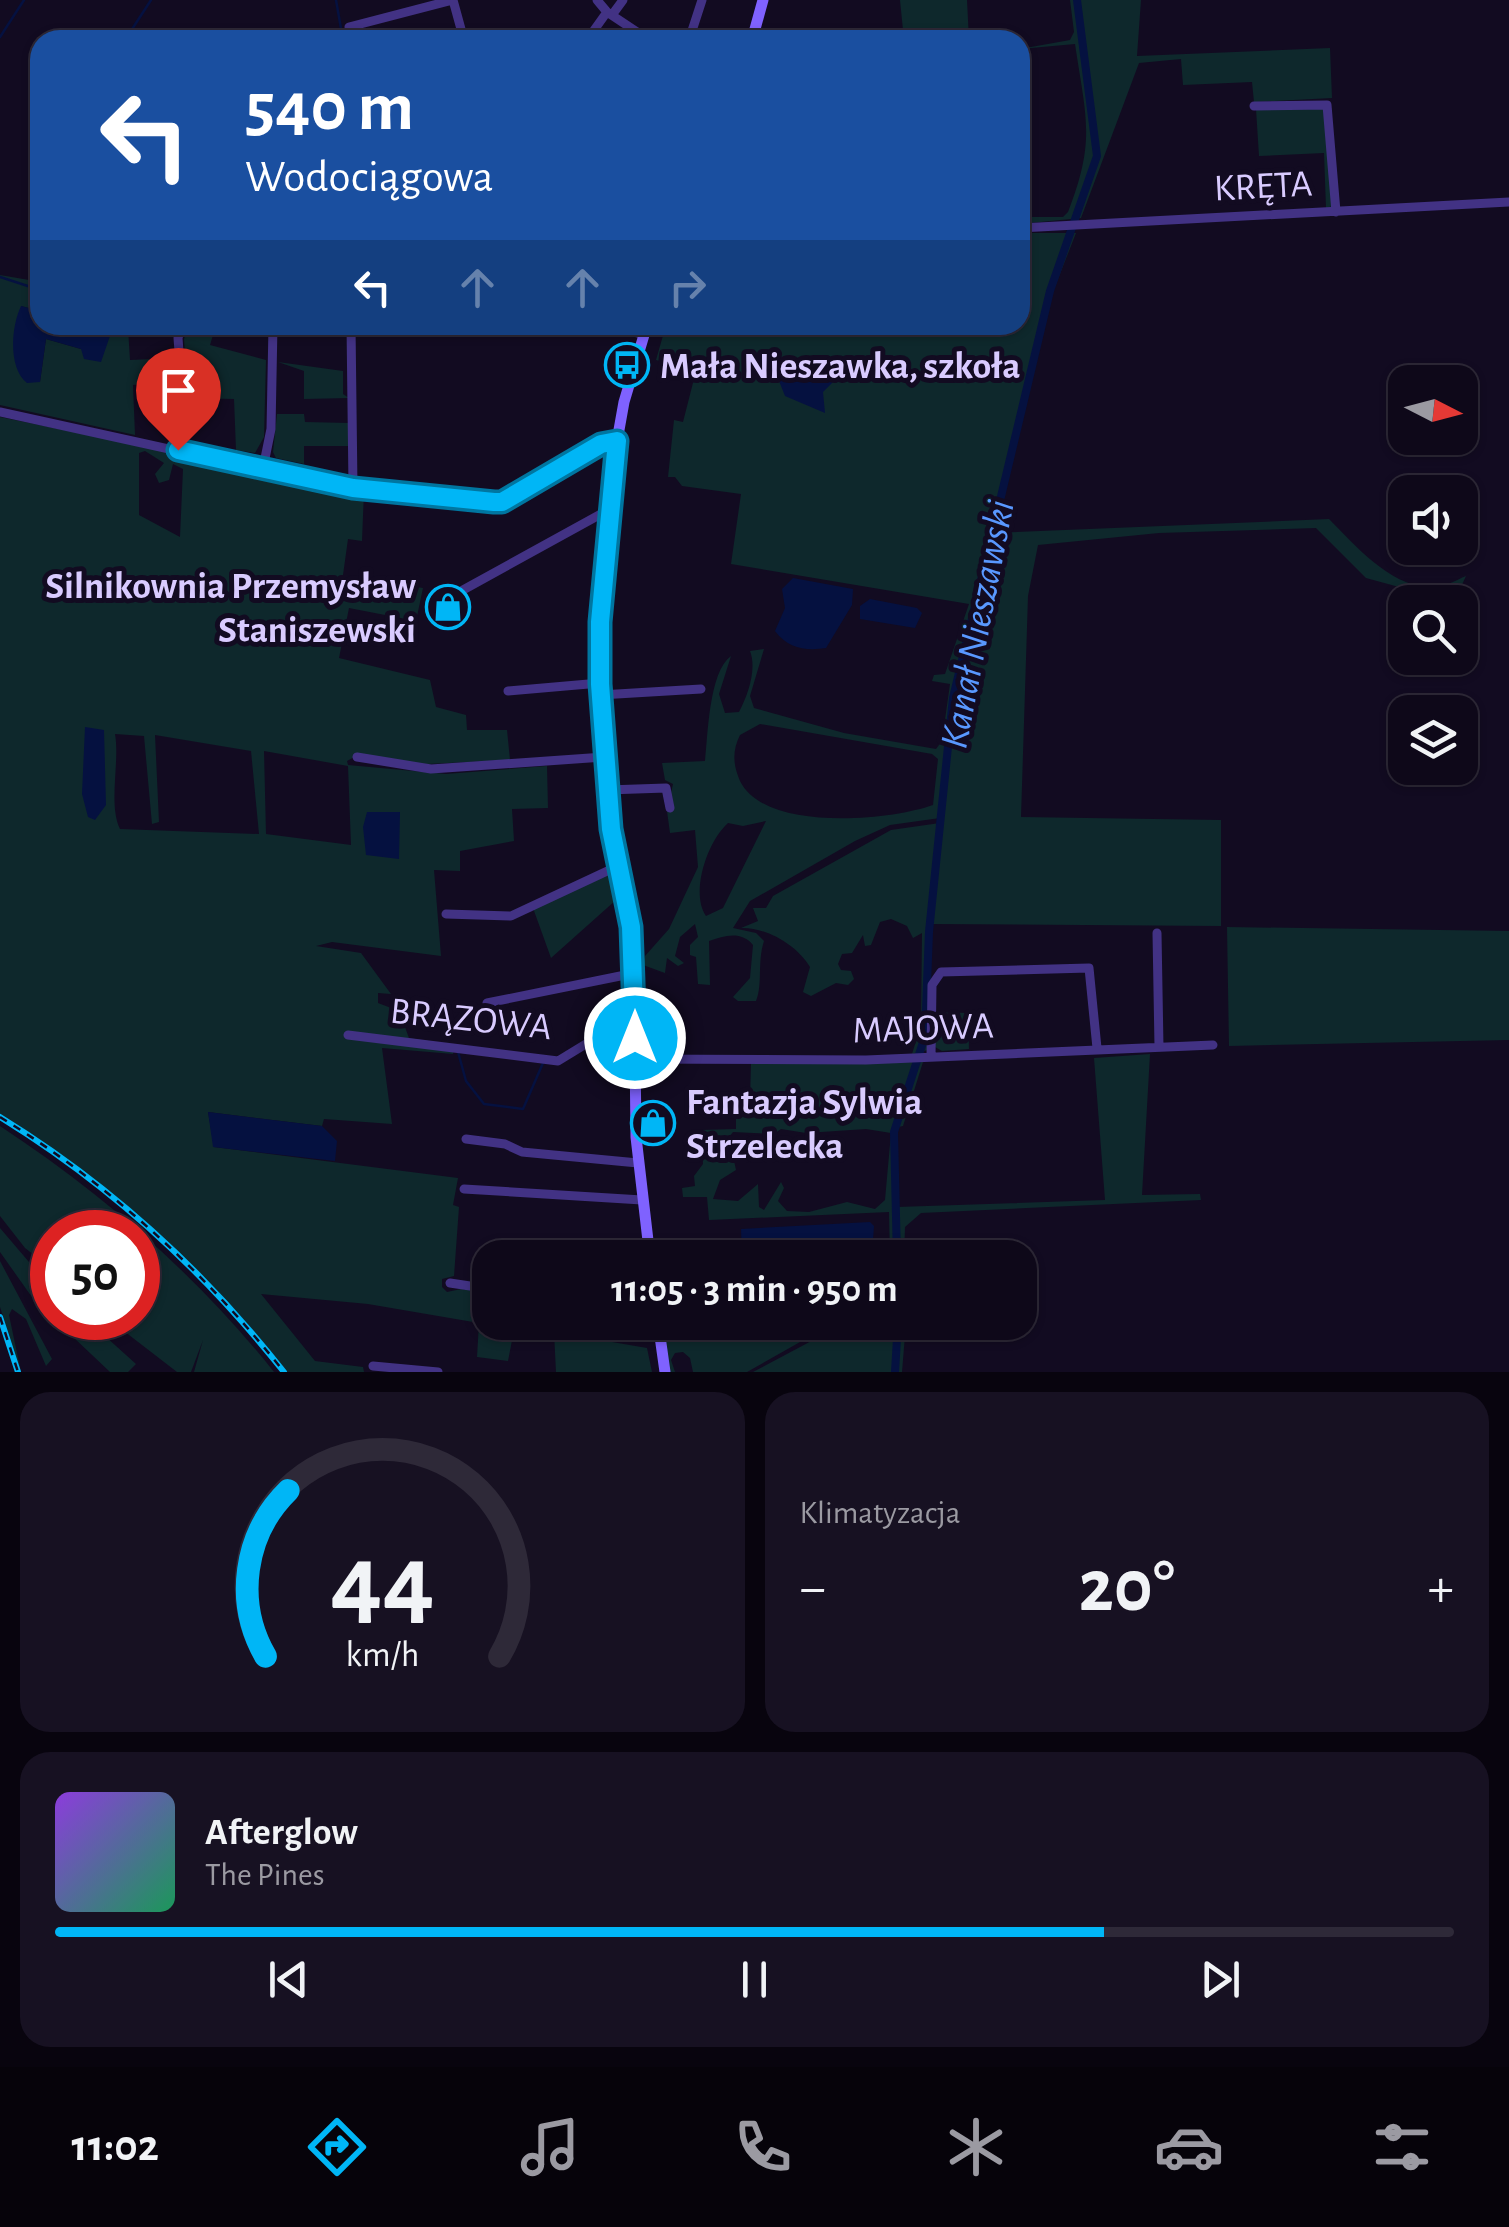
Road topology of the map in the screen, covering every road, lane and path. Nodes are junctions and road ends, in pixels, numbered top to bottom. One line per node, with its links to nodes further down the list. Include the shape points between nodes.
1 (453, 0): 6 (street); 9 (street)
2 (597, 0): 7 (street)
3 (623, 0): 7 (street)
4 (702, 0): 12 (street)
5 (763, 0): 13 (main road)
6 (426, 4): 8 (street)
7 (609, 14): 10 (street); 11 (street)
8 (349, 27)
9 (461, 30)
10 (595, 30)
11 (634, 30)
12 (692, 30)
13 (755, 30)
14 (1254, 106): 16 (street, via 1327,105)
15 (1509, 202): 16 (street, KRĘTA)
16 (1336, 212): 17 (street, KRĘTA)
17 (1030, 227)
18 (179, 335): 24 (street, via 184,420)
19 (273, 335): 25 (street, via 272,429)
20 (351, 335): 26 (street)
21 (645, 335): 23 (main road)
22 (0, 412): 24 (street)
23 (617, 441): 26 (street, via 502,502); 27 (main road)
24 (178, 450): 25 (street)
25 (263, 468): 26 (street)
26 (353, 488)
27 (610, 509): 28 (street); 30 (main road)
28 (463, 590)
29 (701, 688): 30 (street)
30 (600, 689): 31 (street); 33 (main road)
31 (508, 691)
32 (358, 757): 33 (street, via 430,769)
33 (604, 758): 34 (main road)
34 (607, 790): 35 (street, via 666,788); 36 (main road)
35 (670, 808)
36 (618, 866): 37 (street, via 510,916); 39 (main road)
37 (446, 914)
38 (1157, 932): 44 (street)
39 (635, 974): 40 (street); 41 (main road)
40 (487, 1003)
41 (635, 1014): 42 (street, BRĄZOWA, via 570,1057 546,1060); 47 (main road)
42 (348, 1035)
43 (1213, 1045): 44 (street, MAJOWA)
44 (1159, 1046): 45 (street, MAJOWA)
45 (1097, 1048): 46 (street, MAJOWA); 46 (street, via 1089,968 940,972 932,984)
46 (922, 1057): 47 (street, MAJOWA)
47 (635, 1059): 49 (main road)
48 (466, 1140): 49 (street)
49 (638, 1163): 51 (main road)
50 (464, 1189): 51 (street)
51 (642, 1200): 52 (main road)
52 (648, 1240)
53 (450, 1284): 54 (street)
54 (472, 1287)
55 (661, 1340): 58 (main road)
56 (373, 1366): 57 (street)
57 (438, 1372)
58 (665, 1372)

